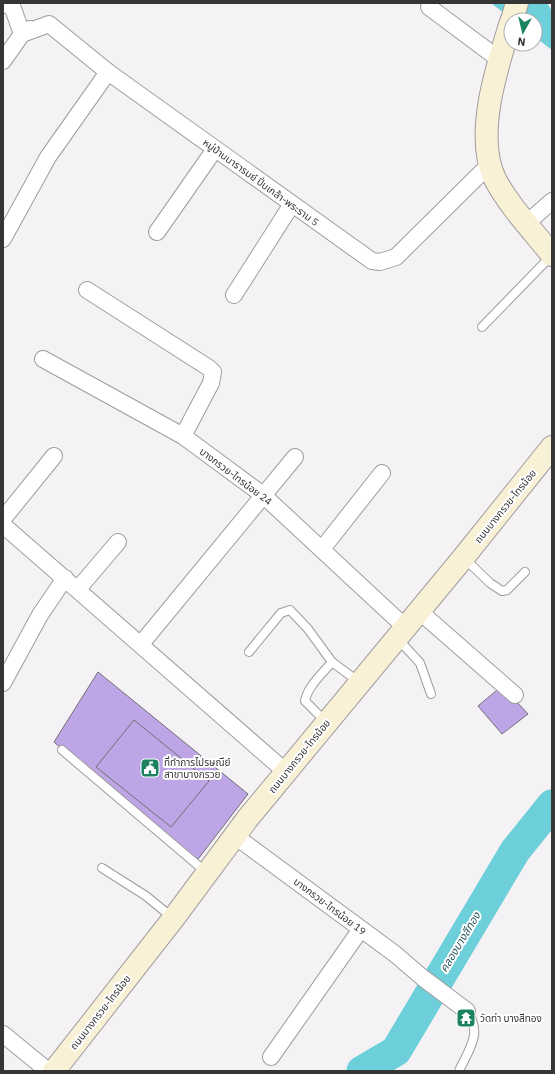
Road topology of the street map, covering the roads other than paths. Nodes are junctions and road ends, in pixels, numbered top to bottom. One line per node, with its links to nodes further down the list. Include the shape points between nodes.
1 (3, 5): 3 (street, via 11,3)
2 (429, 7): 5 (street)
3 (22, 34): 6 (street); 7 (street, หมู่บ้านนารารมย์ ปิ่นเกล้า-พระราม 5, via 49,24)
4 (503, 47): 5 (main road)
5 (501, 54): 9 (main road, via 486,129)
6 (3, 61)
7 (108, 72): 8 (street, หมู่บ้านนารารมย์ ปิ่นเกล้า-พระราม 5); 14 (street, via 48,157)
8 (215, 149): 11 (street, หมู่บ้านนารารมย์ ปิ่นเกล้า-พระราม 5); 13 (street)
9 (490, 164): 11 (street, หมู่บ้านนารารมย์ ปิ่นเกล้า-พระราม 5, via 396,257 380,262 366,258); 12 (main road, via 502,190)
10 (552, 201): 12 (street)
11 (292, 204): 17 (street)
12 (527, 222): 15 (main road)
13 (157, 232)
14 (3, 239)
15 (552, 255): 18 (lane)
16 (87, 290): 20 (street, via 213,372 211,383)
17 (234, 295)
18 (482, 327)
19 (43, 359): 20 (street, บางกรวย-ไทรน้อย 24)
20 (183, 436): 25 (street, บางกรวย-ไทรน้อย 24)
21 (552, 447): 30 (main road, ถนนบางกรวย-ไทรน้อย)
22 (54, 456): 26 (street)
23 (295, 458): 25 (street)
24 (382, 473): 29 (street)
25 (263, 495): 29 (street, บางกรวย-ไทรน้อย 24); 36 (street)
26 (3, 518)
27 (3, 525): 32 (street)
28 (118, 542): 33 (street)
29 (322, 549): 35 (street, บางกรวย-ไทรน้อย 24)
30 (463, 558): 31 (lane, via 502,591 507,590); 34 (main road, ถนนบางกรวย-ไทรน้อย)
31 (526, 572)
32 (65, 578): 33 (street); 40 (street, via 40,615)
33 (78, 589): 36 (street)
34 (419, 611): 35 (main road, ถนนบางกรวย-ไทรน้อย); 42 (street)
35 (401, 632): 39 (main road, ถนนบางกรวย-ไทรน้อย); 41 (lane, via 420,663)
36 (141, 644): 45 (street)
37 (249, 652): 38 (lane, via 281,613 290,610 308,629)
38 (332, 662): 39 (lane); 43 (lane, via 306,695 305,701)
39 (359, 682): 43 (main road, ถนนบางกรวย-ไทรน้อย)
40 (3, 683)
41 (431, 694)
42 (515, 695)
43 (326, 722): 45 (main road, ถนนบางกรวย-ไทรน้อย)
44 (62, 750): 48 (lane)
45 (286, 772): 46 (main road, ถนนบางกรวย-ไทรน้อย)
46 (235, 836): 48 (main road, ถนนบางกรวย-ไทรน้อย); 50 (street, บางกรวย-ไทรน้อย 19)
47 (102, 868): 49 (lane, via 146,896)
48 (207, 873): 49 (main road, ถนนบางกรวย-ไทรน้อย)
49 (173, 919): 55 (main road, ถนนบางกรวย-ไทรน้อย)
50 (362, 929): 51 (street, บางกรวย-ไทรน้อย 19); 53 (street)
51 (461, 1006): 56 (lane, via 475,1025 475,1035)
52 (3, 1034): 54 (street)
53 (271, 1057)
54 (48, 1071)
55 (54, 1071)
56 (459, 1071)

